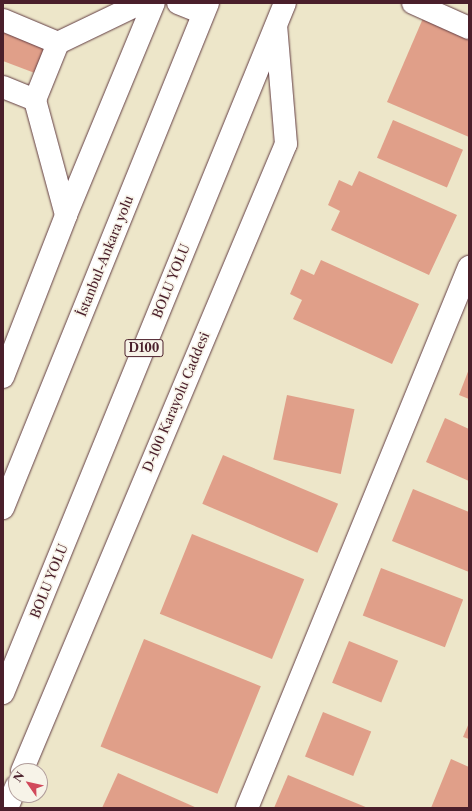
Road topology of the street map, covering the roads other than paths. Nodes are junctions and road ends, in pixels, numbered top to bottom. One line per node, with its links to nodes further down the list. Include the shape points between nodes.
1 (141, 3): 10 (main road)
2 (154, 3): 13 (main road)
3 (178, 3): 6 (main road)
4 (286, 3): 8 (main road, BOLU YOLU / D100)
5 (412, 3): 9 (main road)
6 (206, 8): 16 (main road, İstanbul-Ankara yolu)
7 (3, 20): 10 (main road)
8 (276, 26): 17 (main road, BOLU YOLU / D100); 18 (main road, D-100 Karayolu Caddesi, via 286,144)
9 (469, 28)
10 (58, 43): 12 (main road)
11 (3, 87): 12 (main road)
12 (35, 100): 13 (main road)
13 (66, 214): 15 (main road)
14 (469, 267): 19 (main road)
15 (3, 377)
16 (3, 508)
17 (3, 693)
18 (25, 763)
19 (247, 808)

